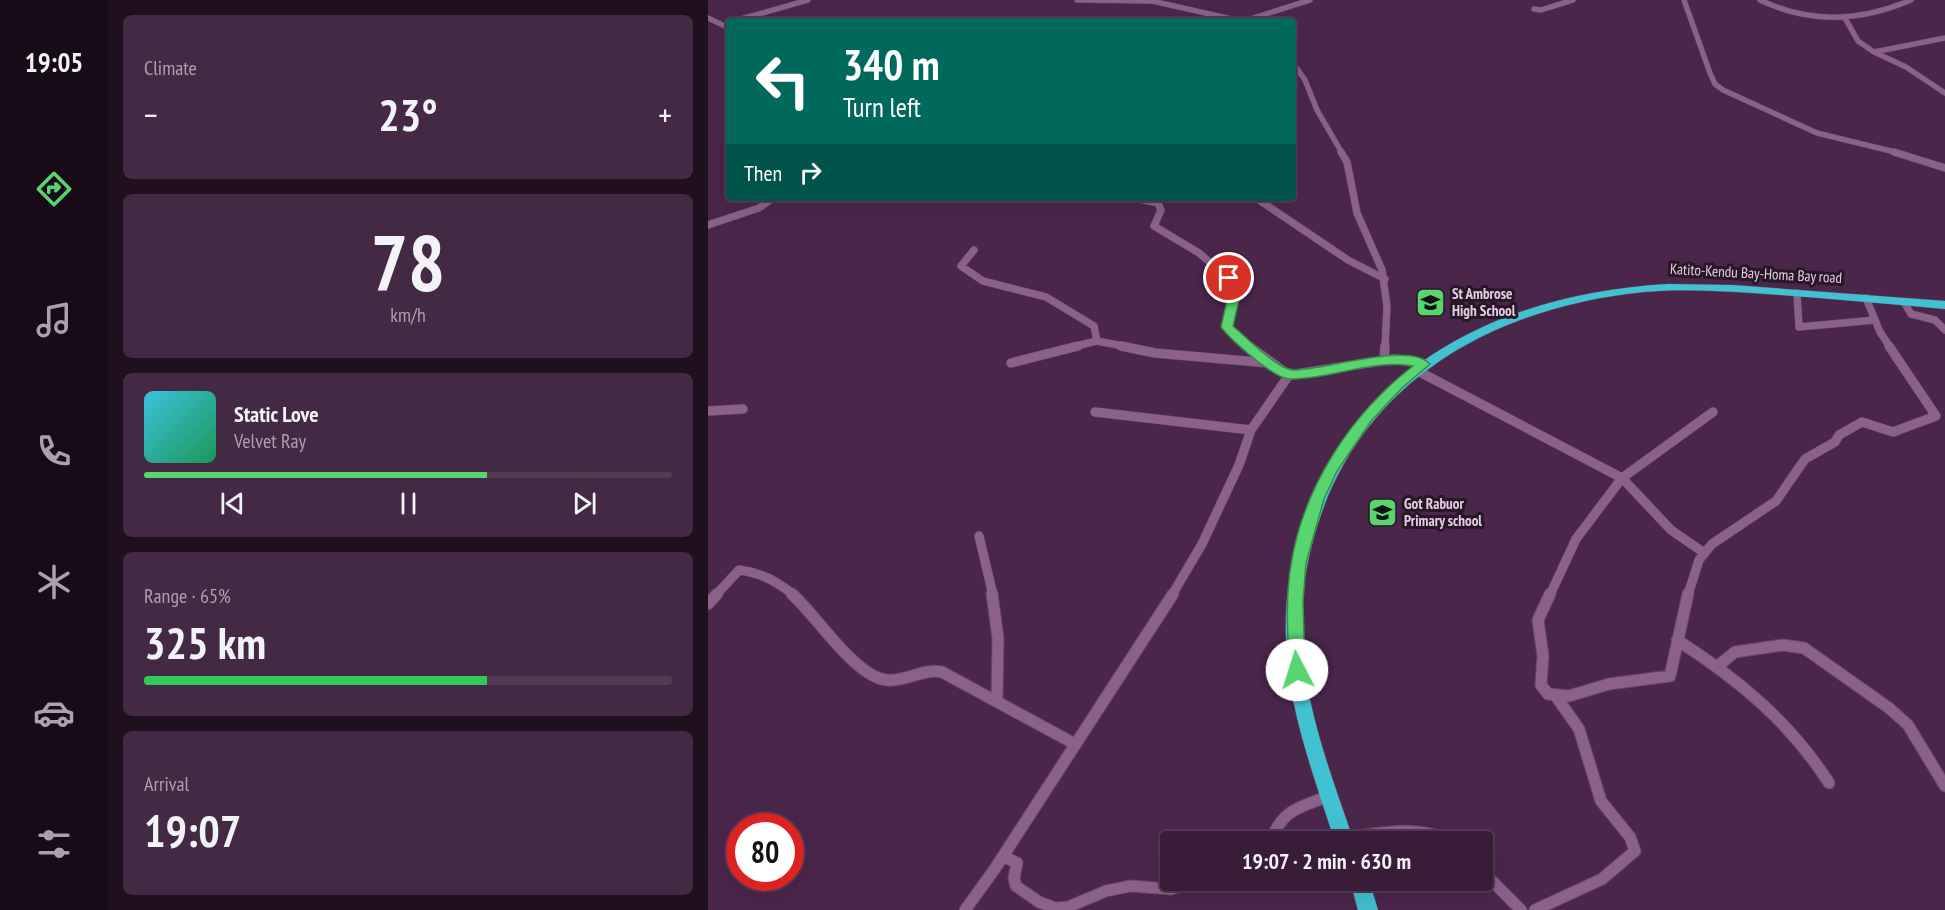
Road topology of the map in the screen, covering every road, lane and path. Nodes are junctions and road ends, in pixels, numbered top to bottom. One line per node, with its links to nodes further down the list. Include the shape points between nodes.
1 (808, 0): 12 (street)
2 (1077, 0): 10 (street, via 1152,1)
3 (1310, 0): 14 (street)
4 (1573, 0): 9 (street)
5 (1684, 0): 21 (street, via 1710,73 1723,90 1817,133)
6 (1760, 0): 15 (street, via 1800,15)
7 (1911, 0): 15 (street)
8 (1190, 3): 10 (street)
9 (1534, 9)
10 (1186, 10): 13 (street)
11 (708, 18): 16 (street)
12 (745, 18)
13 (1227, 18)
14 (1261, 18)
15 (1845, 18): 18 (street, via 1858,41)
16 (726, 25)
17 (1945, 38): 18 (street)
18 (1874, 52): 20 (street, via 1912,70)
19 (1296, 67): 27 (street, via 1347,162 1357,213)
20 (1945, 93)
21 (1945, 168)
22 (769, 201): 25 (street)
23 (1148, 201): 37 (street, via 1158,203 1161,210 1154,226 1158,230 1199,253 1234,283 1227,327)
24 (1260, 201): 27 (street, via 1348,260)
25 (708, 225)
26 (974, 250): 34 (street, via 961,266 966,272 983,281 1030,291 1060,304 1094,326)
27 (1384, 279): 35 (street)
28 (1797, 293): 29 (highway, Katito-Kendu Bay-Homa Bay road); 32 (street, via 1799,327); 38 (highway, Katito-Kendu Bay-Homa Bay road, via 1671,288 1591,296 1500,323)
29 (1866, 298): 30 (highway, Katito-Kendu Bay-Homa Bay road); 32 (street)
30 (1904, 302): 31 (highway, Katito-Kendu Bay-Homa Bay road); 33 (street, via 1911,314 1935,320)
31 (1945, 305)
32 (1875, 320): 44 (street, via 1891,350)
33 (1945, 330)
34 (1097, 340): 36 (street); 37 (street, via 1155,353)
35 (1384, 360): 38 (street, via 1401,359); 39 (street)
36 (1011, 363)
37 (1269, 363): 39 (street)
38 (1420, 367): 46 (street); 57 (highway, Katito-Kendu Bay-Homa Bay road, via 1381,401 1349,440 1317,499 1299,563 1295,654 1302,704)
39 (1289, 375): 45 (street)
40 (742, 409): 41 (street)
41 (708, 411)
42 (1095, 412): 45 (street)
43 (1713, 412): 46 (street)
44 (1941, 415): 48 (street, via 1893,432 1857,423 1833,444 1814,451 1800,464 1774,502)
45 (1251, 430): 54 (street, via 1202,544 1150,633)
46 (1622, 478): 48 (street, via 1671,530); 52 (street, via 1576,539 1540,610 1541,685 1548,694)
47 (979, 537): 53 (street, via 992,576 1000,669)
48 (1703, 552): 50 (street)
49 (708, 604): 53 (street, via 734,574 748,570 782,584 874,677 900,680 937,670)
50 (1677, 640): 51 (street); 52 (street, via 1670,676 1666,678 1638,679 1569,696)
51 (1719, 665): 55 (street, via 1794,732); 56 (street, via 1735,652 1783,645 1804,648 1908,725)
52 (1555, 695): 67 (street, via 1576,720 1600,799 1625,830 1635,851 1626,862 1592,885)
53 (997, 700): 54 (street)
54 (1075, 744): 60 (street)
55 (1829, 783)
56 (1945, 786)
57 (1329, 796): 58 (street, via 1278,821); 59 (highway, Katito-Kendu Bay-Homa Bay road)
58 (1274, 831)
59 (1342, 831)
60 (1003, 856): 62 (street, via 1017,863 1016,886 1054,908 1130,886); 64 (street)
61 (1493, 882): 66 (street)
62 (1160, 888)
63 (1362, 891): 65 (highway)
64 (965, 910)
65 (1368, 910)
66 (1521, 910)
67 (1535, 910)

